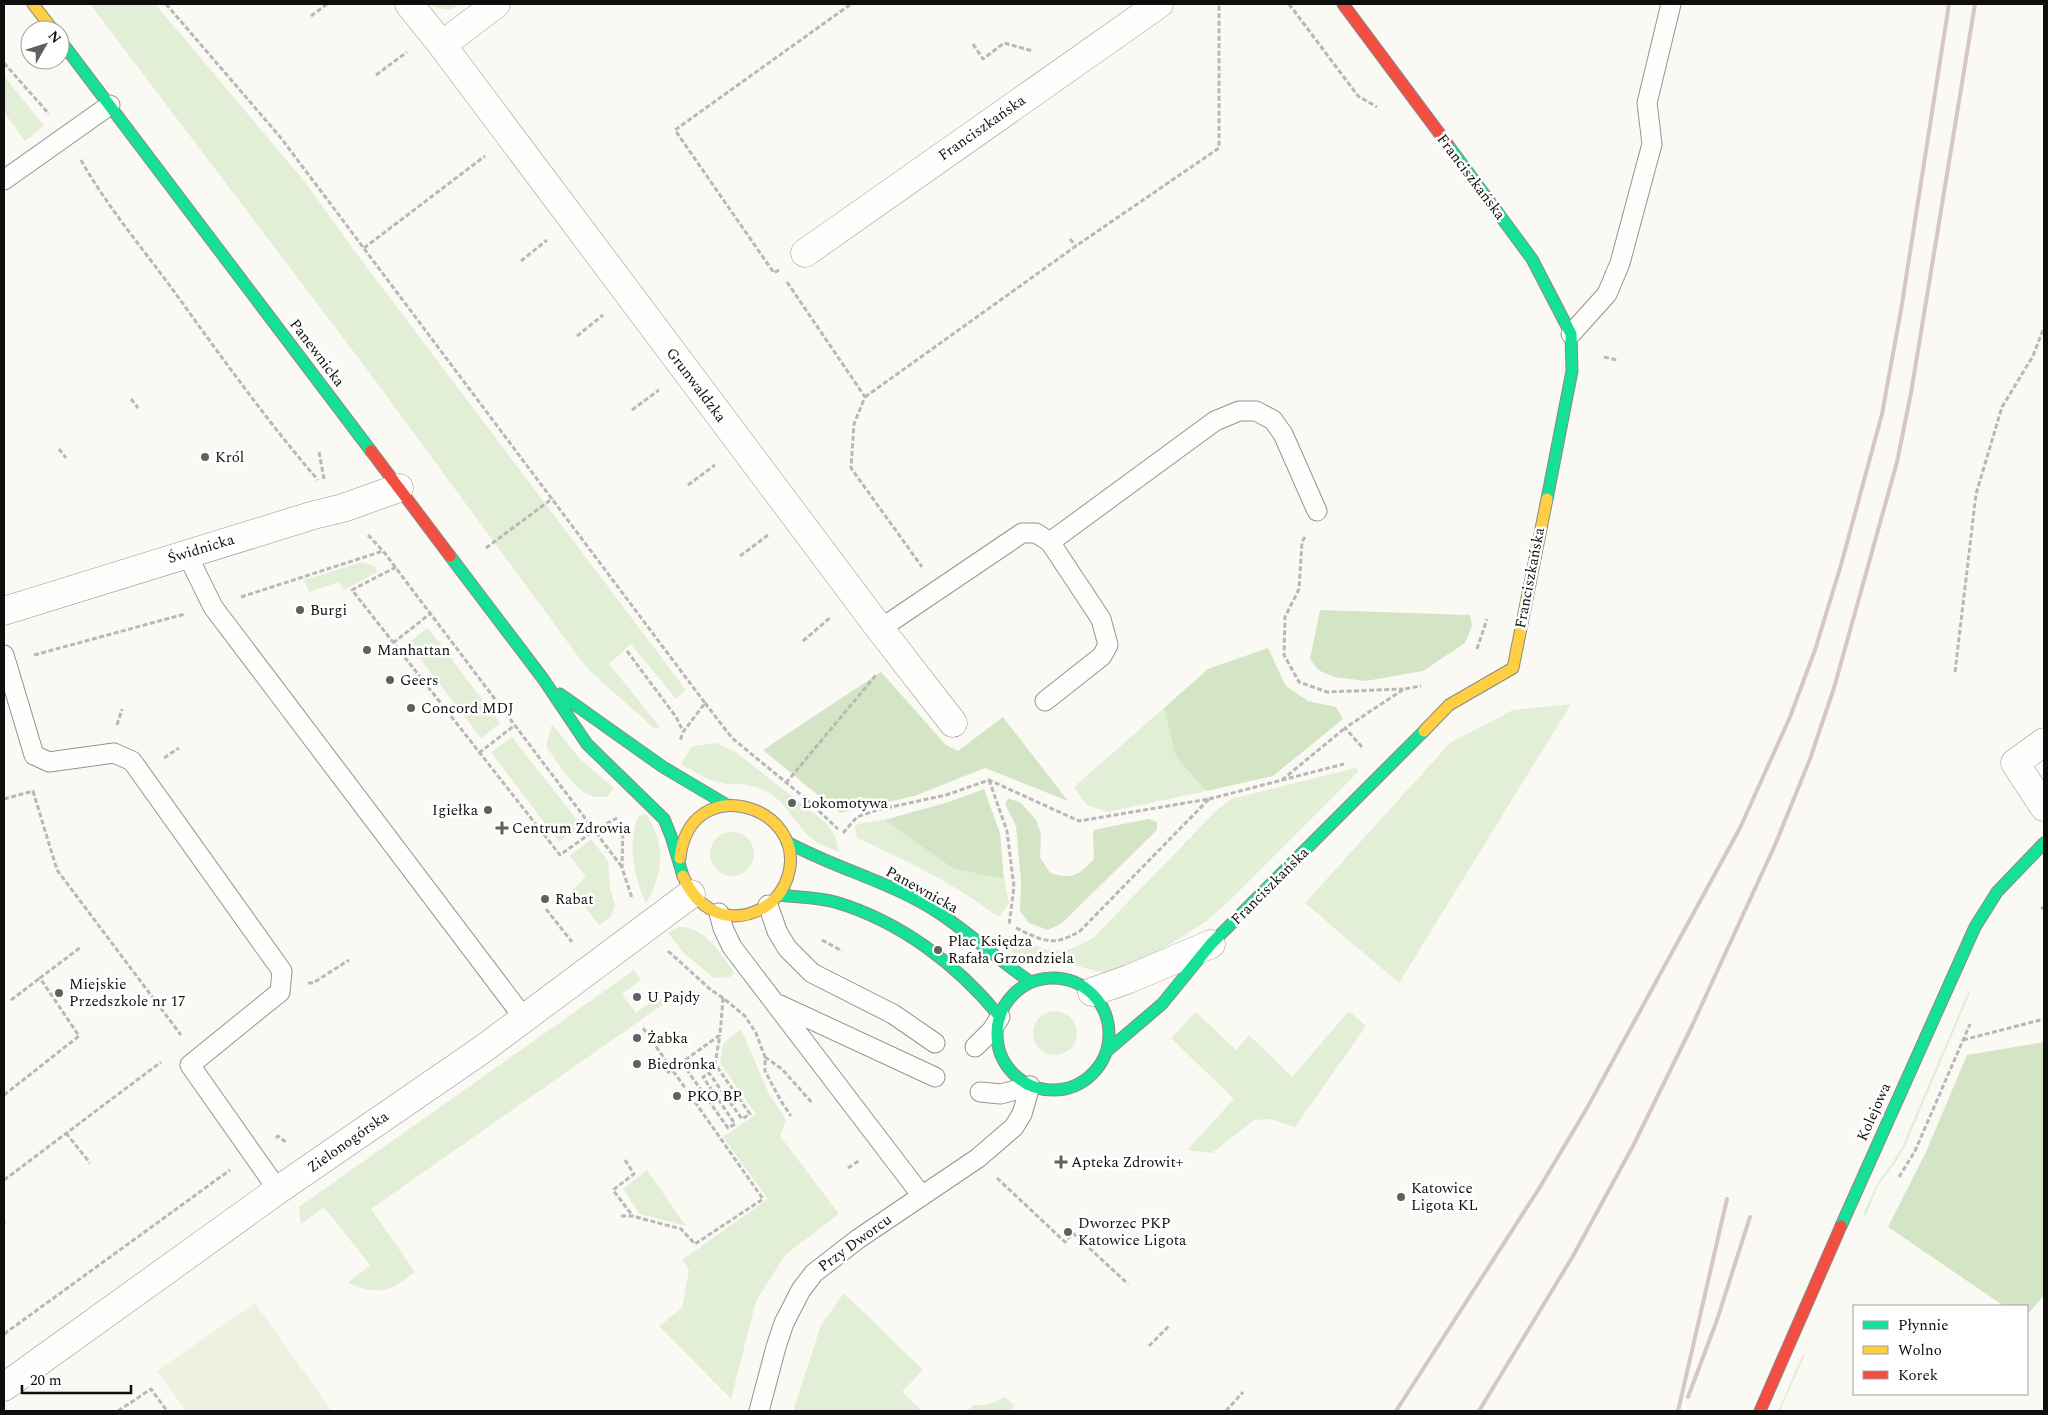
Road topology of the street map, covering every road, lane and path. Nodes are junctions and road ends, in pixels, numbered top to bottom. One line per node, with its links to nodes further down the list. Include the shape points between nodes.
1 (33, 4): 13 (street)
2 (166, 4): 28 (path, via 270,125)
3 (326, 4): 12 (path)
4 (409, 4): 15 (street, Grunwaldzka)
5 (496, 4): 15 (street)
6 (851, 4): 30 (path, via 675,130 774,273)
7 (1159, 4): 19 (street, Franciszkańska)
8 (1218, 4): 27 (path, via 1219,148)
9 (1289, 4): 22 (path, via 1358,96)
10 (1343, 4): 32 (street, Franciszkańska, via 1532,259)
11 (1671, 4): 32 (lane, via 1647,103 1652,144 1620,263 1608,294)
12 (311, 16)
13 (45, 20)
14 (973, 44): 19 (path, via 982,59 1004,43)
15 (442, 45): 55 (street, Grunwaldzka)
16 (410, 50): 20 (path)
17 (70, 53): 21 (street, Panewnicka)
18 (4, 63): 23 (path)
19 (1074, 64): 29 (street, Franciszkańska)
20 (376, 75)
21 (110, 105): 23 (lane); 42 (street, Panewnicka)
22 (1380, 109)
23 (67, 135): 25 (lane); 41 (path, via 94,180 148,256 265,416)
24 (469, 168): 28 (path)
25 (4, 180)
26 (1070, 239): 27 (path)
27 (1076, 246): 35 (path)
28 (364, 248): 44 (path)
29 (805, 253): 30 (path)
30 (779, 270): 35 (path)
31 (2044, 327): 60 (path, via 2033,356 2002,407 1976,494)
32 (1571, 334): 97 (street, Franciszkańska, via 1572,371 1513,668 1449,704)
33 (1604, 357): 34 (path)
34 (1617, 360)
35 (865, 396): 51 (path, via 854,424 851,468)
36 (131, 399): 37 (path)
37 (138, 408)
38 (59, 449): 40 (path)
39 (319, 452): 43 (path)
40 (66, 458)
41 (320, 482)
42 (399, 488): 49 (street, Świdnicka); 61 (street, Panewnicka)
43 (325, 489)
44 (553, 498): 47 (path); 65 (path)
45 (1318, 511): 46 (lane, via 1283,434 1273,420 1256,411 1239,411 1215,421); 63 (path, via 1302,542 1299,590 1285,617 1284,655 1299,682 1327,692)
46 (1050, 542): 51 (lane, via 1036,533 1022,533); 64 (lane, via 1101,619 1108,644 1102,656)
47 (486, 548)
48 (383, 551): 50 (path)
49 (187, 554): 53 (street, Świdnicka); 108 (lane, via 213,607)
50 (396, 567): 54 (path); 56 (path, via 352,590)
51 (938, 590): 55 (lane)
52 (1489, 610): 58 (path)
53 (4, 611)
54 (431, 614): 56 (path); 67 (path)
55 (880, 629): 66 (street, Grunwaldzka)
56 (393, 643): 72 (path)
57 (627, 651): 65 (path, via 676,717 683,732)
58 (1475, 651)
59 (4, 655): 103 (lane, via 34,755 49,762 114,753 132,761 282,971)
60 (1955, 672)
61 (548, 686): 79 (street, Panewnicka, via 663,766); 87 (street, Panewnicka, via 590,749 641,794 666,822)
62 (1428, 686): 63 (path)
63 (1404, 689): 68 (path)
64 (1045, 701)
65 (705, 703): 75 (path, via 732,738)
66 (953, 723)
67 (515, 725): 72 (path); 82 (path)
68 (1345, 728): 71 (path); 76 (path)
69 (2044, 742): 80 (street, via 2015,763)
70 (818, 744): 75 (path)
71 (1364, 749)
72 (479, 753): 82 (path, via 560,855)
73 (1351, 762): 76 (path)
74 (989, 780): 78 (path, via 1079,821); 83 (path, via 946,795 856,817); 94 (path, via 1007,831 1014,887)
75 (786, 782): 83 (path)
76 (1280, 782): 78 (path)
77 (4, 799): 113 (path, via 33,791 57,870)
78 (1209, 799): 94 (path, via 1080,931 1064,940 1040,940)
79 (728, 805): 85 (street, Panewnicka, via 757,809 770,817); 87 (street, Panewnicka, via 713,809 689,829 682,843)
80 (2044, 806)
81 (619, 818): 82 (path)
82 (594, 830): 88 (path)
83 (843, 834): 84 (path)
84 (847, 841)
85 (788, 842): 90 (street, Panewnicka, via 790,872); 102 (street, Panewnicka, via 812,856 890,886 939,913)
86 (2044, 843): 147 (street, Kolejowa, via 1997,892 1975,927)
87 (680, 858): 89 (street, Panewnicka, via 681,872)
88 (622, 868)
89 (691, 894): 92 (street, Panewnicka); 108 (street, Zielonogórska)
90 (773, 900): 92 (street, via 753,912 736,916); 107 (street, via 834,902 861,912 940,958 987,999); 114 (lane, via 777,931 787,948 812,973 893,1014)
91 (546, 909): 96 (path)
92 (719, 914): 106 (lane, via 732,947)
93 (1001, 925): 94 (path)
94 (1009, 925)
95 (815, 936): 99 (path)
96 (573, 943)
97 (1211, 944): 104 (street); 116 (street, Franciszkańska, via 1162,1004)
98 (81, 947): 101 (path)
99 (842, 951)
100 (349, 960): 103 (path, via 313,983)
101 (40, 978): 105 (path); 124 (path, via 80,1036)
102 (1031, 982): 104 (street, via 1060,978 1077,982); 107 (street, via 1012,995)
103 (280, 984): 117 (lane, via 280,992)
104 (1092, 992): 116 (street, via 1108,1022)
105 (11, 1000)
106 (776, 1003): 121 (lane); 134 (lane)
107 (1000, 1017): 115 (lane); 122 (street, via 997,1044 1002,1058 1019,1080)
108 (524, 1018): 133 (street, Zielonogórska)
109 (2044, 1019): 112 (path)
110 (643, 1028): 119 (path)
111 (720, 1035): 118 (path); 118 (path, via 715,1064 750,1114 742,1119 709,1073 703,1077 735,1124 728,1128); 125 (path, via 723,998 745,1016 756,1032 765,1057 765,1071)
112 (1963, 1040)
113 (186, 1043): 117 (path); 126 (path)
114 (935, 1043)
115 (975, 1047)
116 (1108, 1050): 122 (street, via 1096,1072 1082,1083 1056,1091)
117 (198, 1058): 128 (lane, via 190,1065)
118 (682, 1063): 119 (path)
119 (672, 1070): 120 (path); 136 (path, via 762,1199 695,1244 681,1229)
120 (667, 1073)
121 (935, 1077)
122 (1030, 1086): 123 (lane, via 1001,1094); 129 (lane, Przy Dworcu, via 1022,1114 1014,1127)
123 (980, 1092)
124 (4, 1095)
125 (791, 1116)
126 (66, 1133): 131 (path); 132 (path)
127 (290, 1145): 128 (path, via 278,1136)
128 (253, 1154): 133 (lane); 139 (path)
129 (978, 1158): 134 (lane, Przy Dworcu); 137 (path, via 1065,1242 1073,1234)
130 (625, 1160): 136 (path, via 634,1174 613,1190)
131 (90, 1163)
132 (4, 1180)
133 (278, 1190): 141 (street, Zielonogórska)
134 (922, 1196): 145 (lane, Przy Dworcu, via 835,1255 814,1273 801,1290 781,1331)
135 (621, 1216): 136 (path)
136 (632, 1216)
137 (1128, 1284)
138 (1169, 1326): 140 (path)
139 (4, 1334)
140 (1150, 1346)
141 (4, 1387)
142 (1243, 1392): 146 (path)
143 (118, 1411): 144 (path, via 150,1389)
144 (167, 1411)
145 (759, 1411)
146 (1226, 1411)
147 (1760, 1411)

